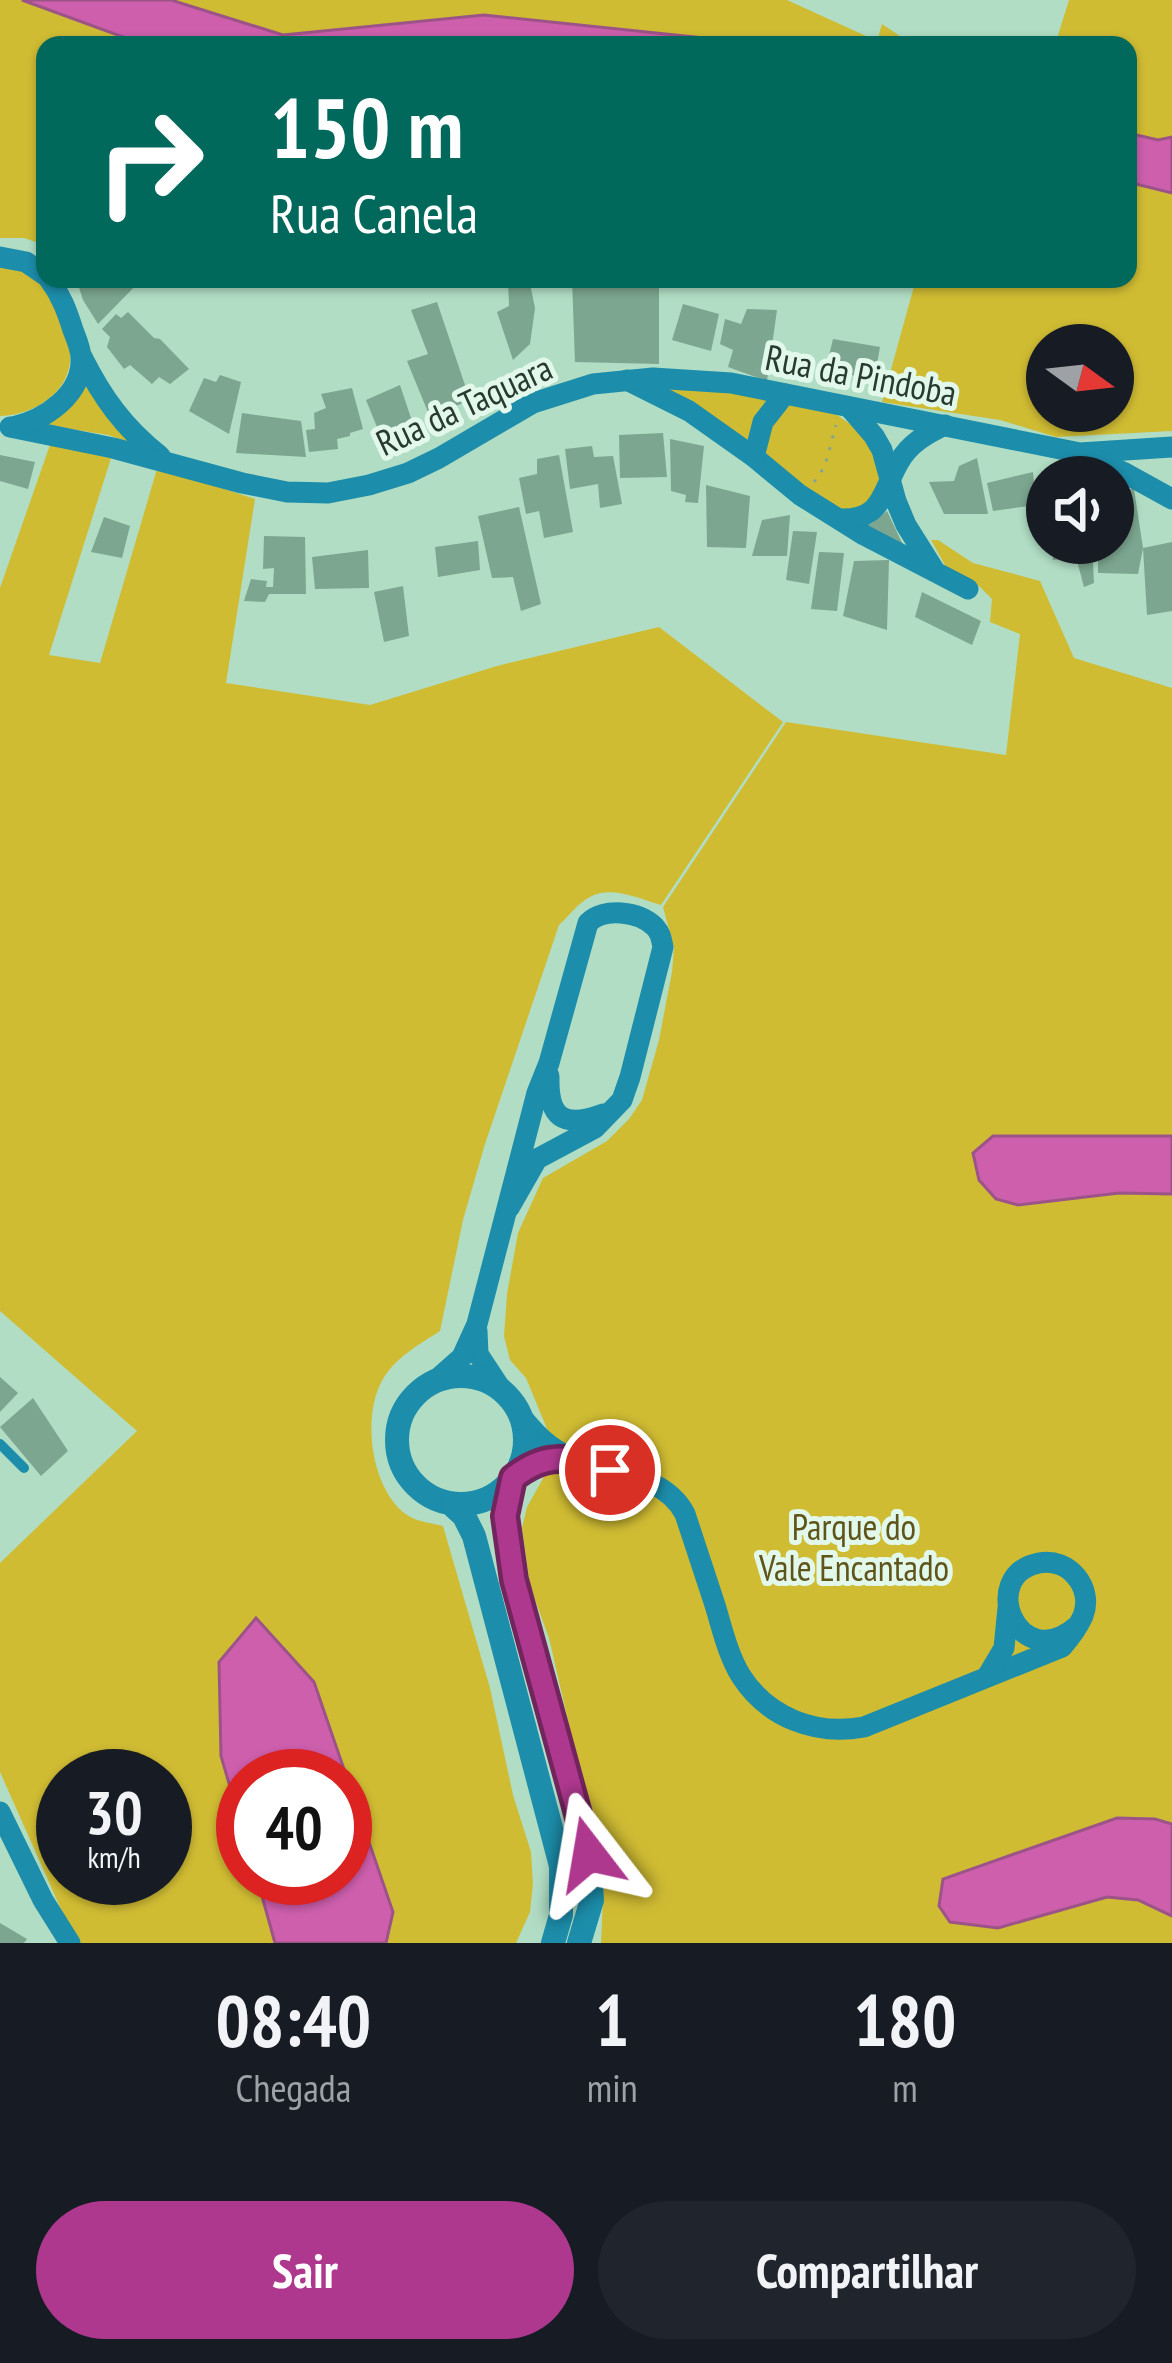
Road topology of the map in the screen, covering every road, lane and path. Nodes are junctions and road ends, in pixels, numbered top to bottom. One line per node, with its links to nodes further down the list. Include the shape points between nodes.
1 (0, 257): 2 (street)
2 (36, 269)
3 (54, 288): 4 (street)
4 (82, 357): 9 (street, via 58,406 30,423); 13 (street, via 122,423)
5 (626, 380): 6 (street, Rua da Pindoba, via 697,378); 12 (street); 13 (street, Rua da Taquara, via 533,403 408,473 328,493 287,492)
6 (785, 394): 7 (street, Rua da Pindoba); 12 (street, via 764,422)
7 (844, 406): 8 (street, Rua da Pindoba); 14 (street, via 874,436); 15 (path, via 825,466)
8 (945, 425): 11 (street, Rua da Pindoba); 14 (street, via 912,446)
9 (5, 426): 13 (street, Rua da Taquara)
10 (1172, 447): 11 (street, Rua da Pindoba)
11 (1081, 453): 16 (street, Rua da Pindoba)
12 (754, 457): 15 (street)
13 (165, 460)
14 (890, 484): 17 (street, via 865,517); 18 (street)
15 (800, 495): 17 (street)
16 (1172, 500)
17 (839, 519): 18 (street)
18 (934, 570): 19 (street)
19 (968, 589)
20 (549, 1063): 21 (street, via 550,1106 558,1115 580,1120); 21 (street, via 588,923 604,912 647,922 663,946 627,1089); 22 (street)
21 (614, 1109): 22 (street, via 536,1160)
22 (509, 1208): 23 (street)
23 (478, 1324): 24 (street, via 462,1357); 25 (street, via 478,1354)
24 (436, 1380): 25 (street, via 463,1375); 31 (street, via 410,1401 397,1449 409,1480)
25 (501, 1389): 26 (street)
26 (520, 1415): 28 (street); 30 (street, via 525,1445)
27 (0, 1444): 29 (lane)
28 (572, 1458): 30 (street, via 547,1459); 34 (street, via 677,1499 740,1674 783,1716 843,1731)
29 (24, 1468)
30 (514, 1476): 31 (street, via 487,1499); 38 (street, via 505,1516 514,1580 592,1878)
31 (452, 1504): 37 (street, via 474,1536 561,1867)
32 (1008, 1606): 33 (street, via 1030,1637 1055,1640); 33 (street, via 1021,1571 1057,1563 1084,1589); 34 (street, via 1004,1648)
33 (1077, 1626): 34 (street, via 1061,1647)
34 (988, 1675)
35 (0, 1812): 36 (street)
36 (70, 1943)
37 (553, 1943)
38 (583, 1943)

